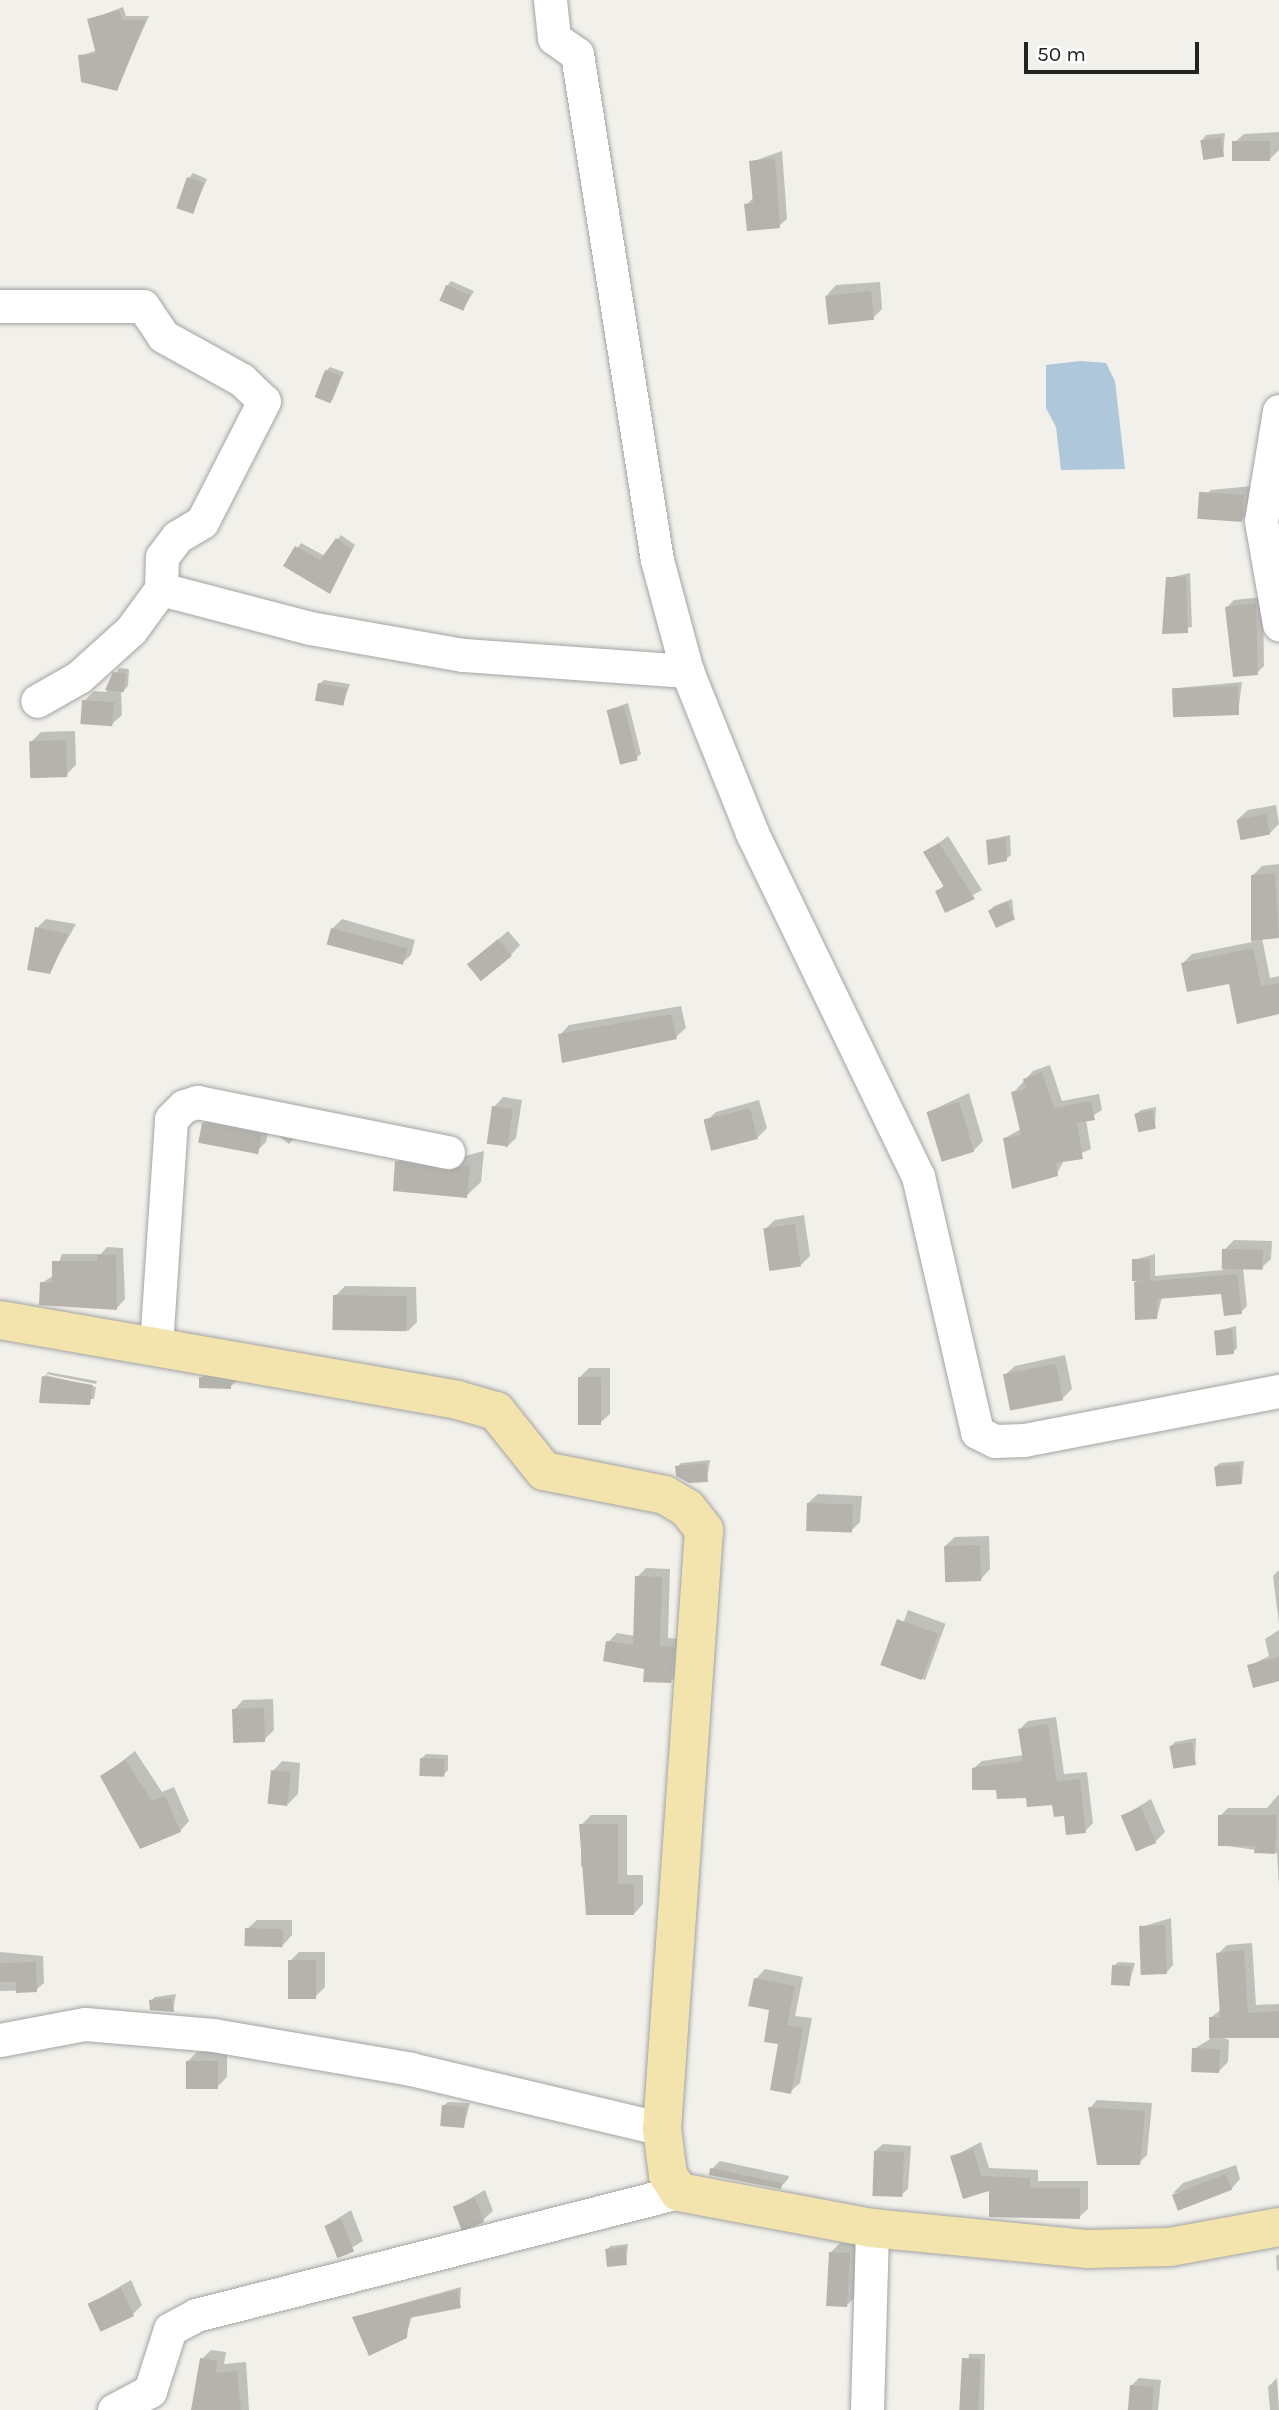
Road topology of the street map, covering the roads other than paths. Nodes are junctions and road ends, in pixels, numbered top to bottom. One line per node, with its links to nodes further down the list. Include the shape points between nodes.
1 (550, 0): 6 (street, via 554,38 577,54 650,522)
2 (0, 306): 4 (street, via 143,306 163,336 263,396 207,513 162,557)
3 (1279, 411): 5 (street, via 1261,521)
4 (161, 589): 6 (street, via 310,628 463,655); 7 (street, via 131,630 79,677)
5 (1279, 624)
6 (687, 671): 11 (street, via 752,833 918,1176 977,1432 995,1441 1024,1440)
7 (37, 701)
8 (448, 1152): 10 (street, via 197,1102 184,1106 171,1119)
9 (0, 1320): 10 (main road)
10 (156, 1346): 13 (main road, via 496,1411 544,1471 665,1495 687,1508 704,1530)
11 (1279, 1391)
12 (0, 2040): 13 (street, via 85,2024 213,2035 411,2069)
13 (662, 2129): 14 (main road, via 668,2175)
14 (679, 2192): 16 (main road); 17 (street, via 196,2315 170,2329 150,2391)
15 (1279, 2227): 16 (main road, via 1170,2247 1088,2249)
16 (873, 2228): 18 (street)
17 (114, 2410)
18 (867, 2410)

